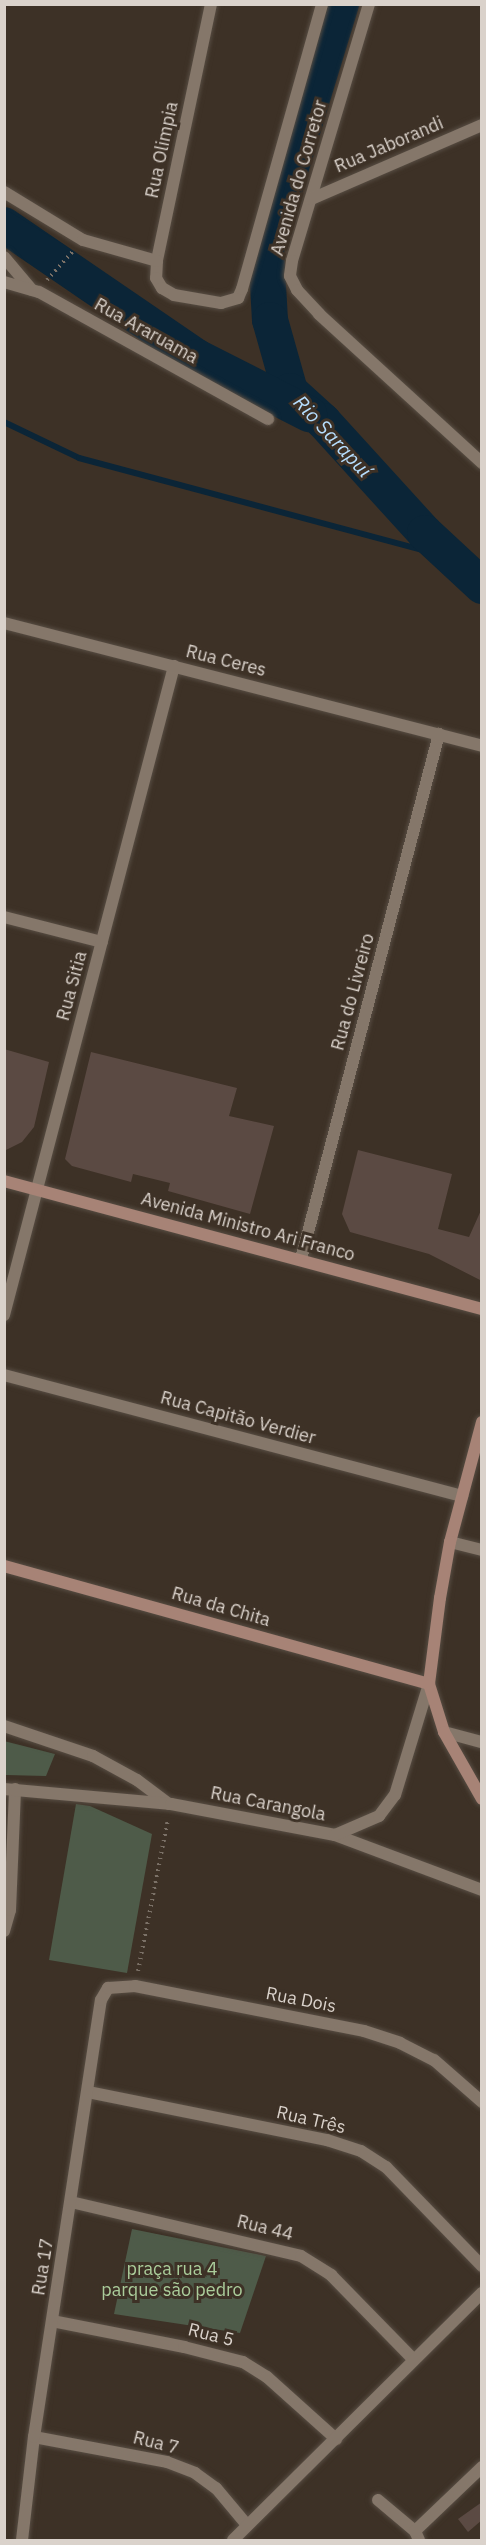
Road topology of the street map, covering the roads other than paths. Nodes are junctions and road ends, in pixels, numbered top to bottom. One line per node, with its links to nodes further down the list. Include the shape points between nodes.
1 (212, 4): 8 (street, Rua Olimpia)
2 (322, 4): 11 (street, Avenida do Corretor, via 238,298 221,303)
3 (369, 4): 6 (street, Avenida do Corretor)
4 (482, 125): 6 (street, Rua Jaborandi)
5 (4, 192): 8 (street, via 83,240)
6 (311, 199): 13 (street, Avenida do Corretor, via 292,261 290,276 297,290)
7 (4, 257): 10 (street)
8 (157, 261): 11 (street, Rua Olimpia, via 158,284)
9 (4, 282): 10 (street, Rua Araruama)
10 (32, 290): 12 (street, Rua Araruama)
11 (174, 295)
12 (268, 419)
13 (482, 463)
14 (4, 623): 15 (street, Rua Ceres)
15 (174, 666): 16 (street, Rua Ceres); 19 (street, Rua Sitia)
16 (439, 734): 17 (street, Rua Ceres); 22 (street, Rua do Livreiro)
17 (482, 746)
18 (4, 917): 19 (street)
19 (102, 942): 21 (street, Rua Sitia)
20 (4, 1181): 21 (main road, Avenida Ministro Ari Franco)
21 (37, 1189): 22 (main road, Avenida Ministro Ari Franco); 24 (street, Rua Sitia)
22 (301, 1259): 23 (main road, Avenida Ministro Ari Franco)
23 (482, 1309)
24 (4, 1315)
25 (4, 1375): 27 (street, Rua Capitão Verdier)
26 (482, 1422): 27 (main road)
27 (462, 1496): 28 (main road)
28 (450, 1542): 29 (street); 31 (main road)
29 (482, 1550)
30 (4, 1566): 31 (main road, Rua da Chita)
31 (429, 1684): 33 (main road); 38 (street, Rua Carangola, via 395,1795 379,1816)
32 (4, 1726): 37 (street, via 93,1756)
33 (444, 1732): 34 (street); 36 (main road)
34 (482, 1742)
35 (10, 1789): 37 (street, Rua Carangola); 40 (street, via 10,1910)
36 (482, 1799)
37 (170, 1804): 38 (street, Rua Carangola)
38 (335, 1835): 39 (street)
39 (482, 1890)
40 (4, 1931)
41 (101, 2000): 42 (street, Rua 17); 43 (street, Rua Dois, via 108,1988 135,1986 364,2031 434,2060)
42 (88, 2092): 44 (street, Rua 17); 45 (street, Rua Três, via 327,2140 361,2151 386,2166)
43 (482, 2102)
44 (71, 2202): 47 (street, Rua 17); 48 (street, Rua 44, via 301,2256 331,2275)
45 (482, 2266)
46 (482, 2293): 48 (street)
47 (52, 2321): 49 (street, Rua 17); 50 (street, Rua 5, via 243,2362 267,2377)
48 (413, 2360): 50 (street)
49 (34, 2437): 53 (street, Rua 7, via 167,2462 216,2488); 55 (street, Rua 17)
50 (336, 2439): 53 (street)
51 (482, 2467): 54 (street)
52 (378, 2500): 54 (street)
53 (247, 2525): 56 (street)
54 (417, 2536)
55 (22, 2541)
56 (233, 2541)

